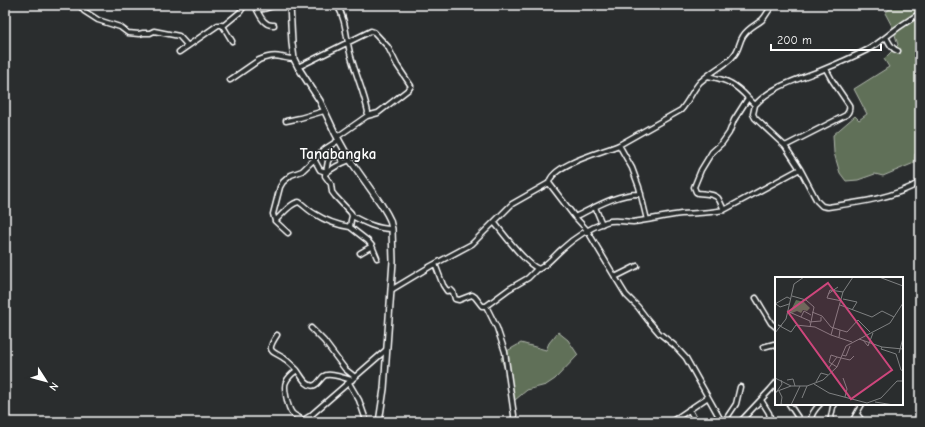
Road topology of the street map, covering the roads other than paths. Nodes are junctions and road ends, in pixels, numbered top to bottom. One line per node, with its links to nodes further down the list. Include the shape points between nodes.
1 (80, 5): 13 (street, via 84,11 98,20 128,32 139,34 154,31 179,36)
2 (245, 5): 8 (street)
3 (276, 5): 9 (street, via 257,10 266,23)
4 (337, 5): 12 (street, via 342,14)
5 (773, 5): 19 (street, via 761,20 747,31 733,57)
6 (291, 6): 16 (main road)
7 (920, 13): 10 (street)
8 (223, 26): 11 (street); 13 (street, via 218,25)
9 (274, 26)
10 (886, 37): 14 (street, via 894,50); 18 (street, via 866,50)
11 (232, 41)
12 (348, 42): 17 (street); 24 (street, via 368,110); 24 (street, via 371,31 374,32 388,47 410,85 409,89 378,112)
13 (188, 46): 15 (street)
14 (898, 51)
15 (179, 52)
16 (294, 58): 17 (main road); 20 (street, via 274,56 260,59)
17 (298, 67): 23 (main road)
18 (826, 69): 22 (street, via 776,89); 28 (street, via 849,105 849,112)
19 (708, 76): 21 (street, via 729,82); 27 (street, via 696,87 681,110)
20 (230, 80)
21 (748, 98): 22 (street); 38 (street, via 729,133 709,156 694,185 698,193 718,198)
22 (755, 105): 28 (street, via 753,114 757,120)
23 (324, 111): 25 (street); 26 (main road)
24 (367, 116): 26 (street)
25 (286, 121)
26 (338, 138): 29 (street); 30 (main road)
27 (618, 144): 35 (street, via 558,171 552,176); 36 (street, via 632,168)
28 (785, 146): 32 (street)
29 (314, 159): 33 (street, via 320,170); 42 (street, via 302,171 291,175 283,182 273,213)
30 (350, 160): 31 (street); 46 (main road, via 388,214)
31 (343, 162): 33 (street); 33 (street, via 339,156 331,157)
32 (800, 169): 34 (street, via 819,204 827,207 892,195); 38 (street)
33 (326, 172): 39 (street, via 325,176 331,184 332,192)
34 (920, 182)
35 (549, 184): 40 (street); 43 (street, via 517,201)
36 (641, 194): 37 (street, via 610,200); 41 (street)
37 (595, 207): 40 (street); 44 (street)
38 (724, 210): 41 (street)
39 (352, 216): 45 (street); 46 (street, via 377,227)
40 (576, 217): 47 (street)
41 (646, 220): 44 (street, via 611,221)
42 (275, 221): 45 (street, via 293,204 299,202 324,219); 48 (street)
43 (494, 222): 52 (street, via 472,244); 54 (street, via 519,252)
44 (602, 224): 47 (street)
45 (350, 227): 49 (street)
46 (392, 229): 56 (main road)
47 (588, 230): 54 (street, via 541,268); 55 (street)
48 (288, 233)
49 (372, 246): 50 (street); 51 (street)
50 (360, 253)
51 (377, 258)
52 (435, 264): 56 (street); 58 (street, via 447,291 453,292 455,299 472,295 482,306)
53 (638, 266): 55 (street)
54 (537, 268): 58 (street, via 528,278)
55 (615, 277): 71 (street, via 626,295 659,333 686,358)
56 (391, 290): 64 (main road)
57 (756, 298): 59 (street)
58 (486, 306): 82 (street, via 505,352)
59 (775, 325)
60 (311, 328): 66 (street, via 324,341)
61 (277, 335): 65 (street, via 272,342 271,350)
62 (775, 345): 63 (street)
63 (763, 347)
64 (386, 350): 66 (street); 81 (main road)
65 (297, 370): 66 (street, via 312,386 326,375); 79 (street, via 285,386 289,408 293,415)
66 (352, 380): 79 (street); 80 (street)
67 (775, 384): 69 (street)
68 (740, 387): 85 (street, via 736,404)
69 (772, 388): 70 (street); 72 (street)
70 (775, 392)
71 (708, 397): 77 (street); 85 (street)
72 (761, 400): 86 (street); 87 (street)
73 (790, 405): 88 (street)
74 (819, 405): 89 (street, via 812,415)
75 (835, 405): 90 (street)
76 (862, 405): 78 (street)
77 (689, 410): 83 (street); 84 (street)
78 (857, 414): 91 (street); 92 (street)
79 (303, 421)
80 (368, 422)
81 (379, 422)
82 (514, 422)
83 (671, 422)
84 (696, 422)
85 (723, 422)
86 (740, 422)
87 (771, 422)
88 (801, 422)
89 (811, 422)
90 (830, 422)
91 (852, 422)
92 (863, 422)

